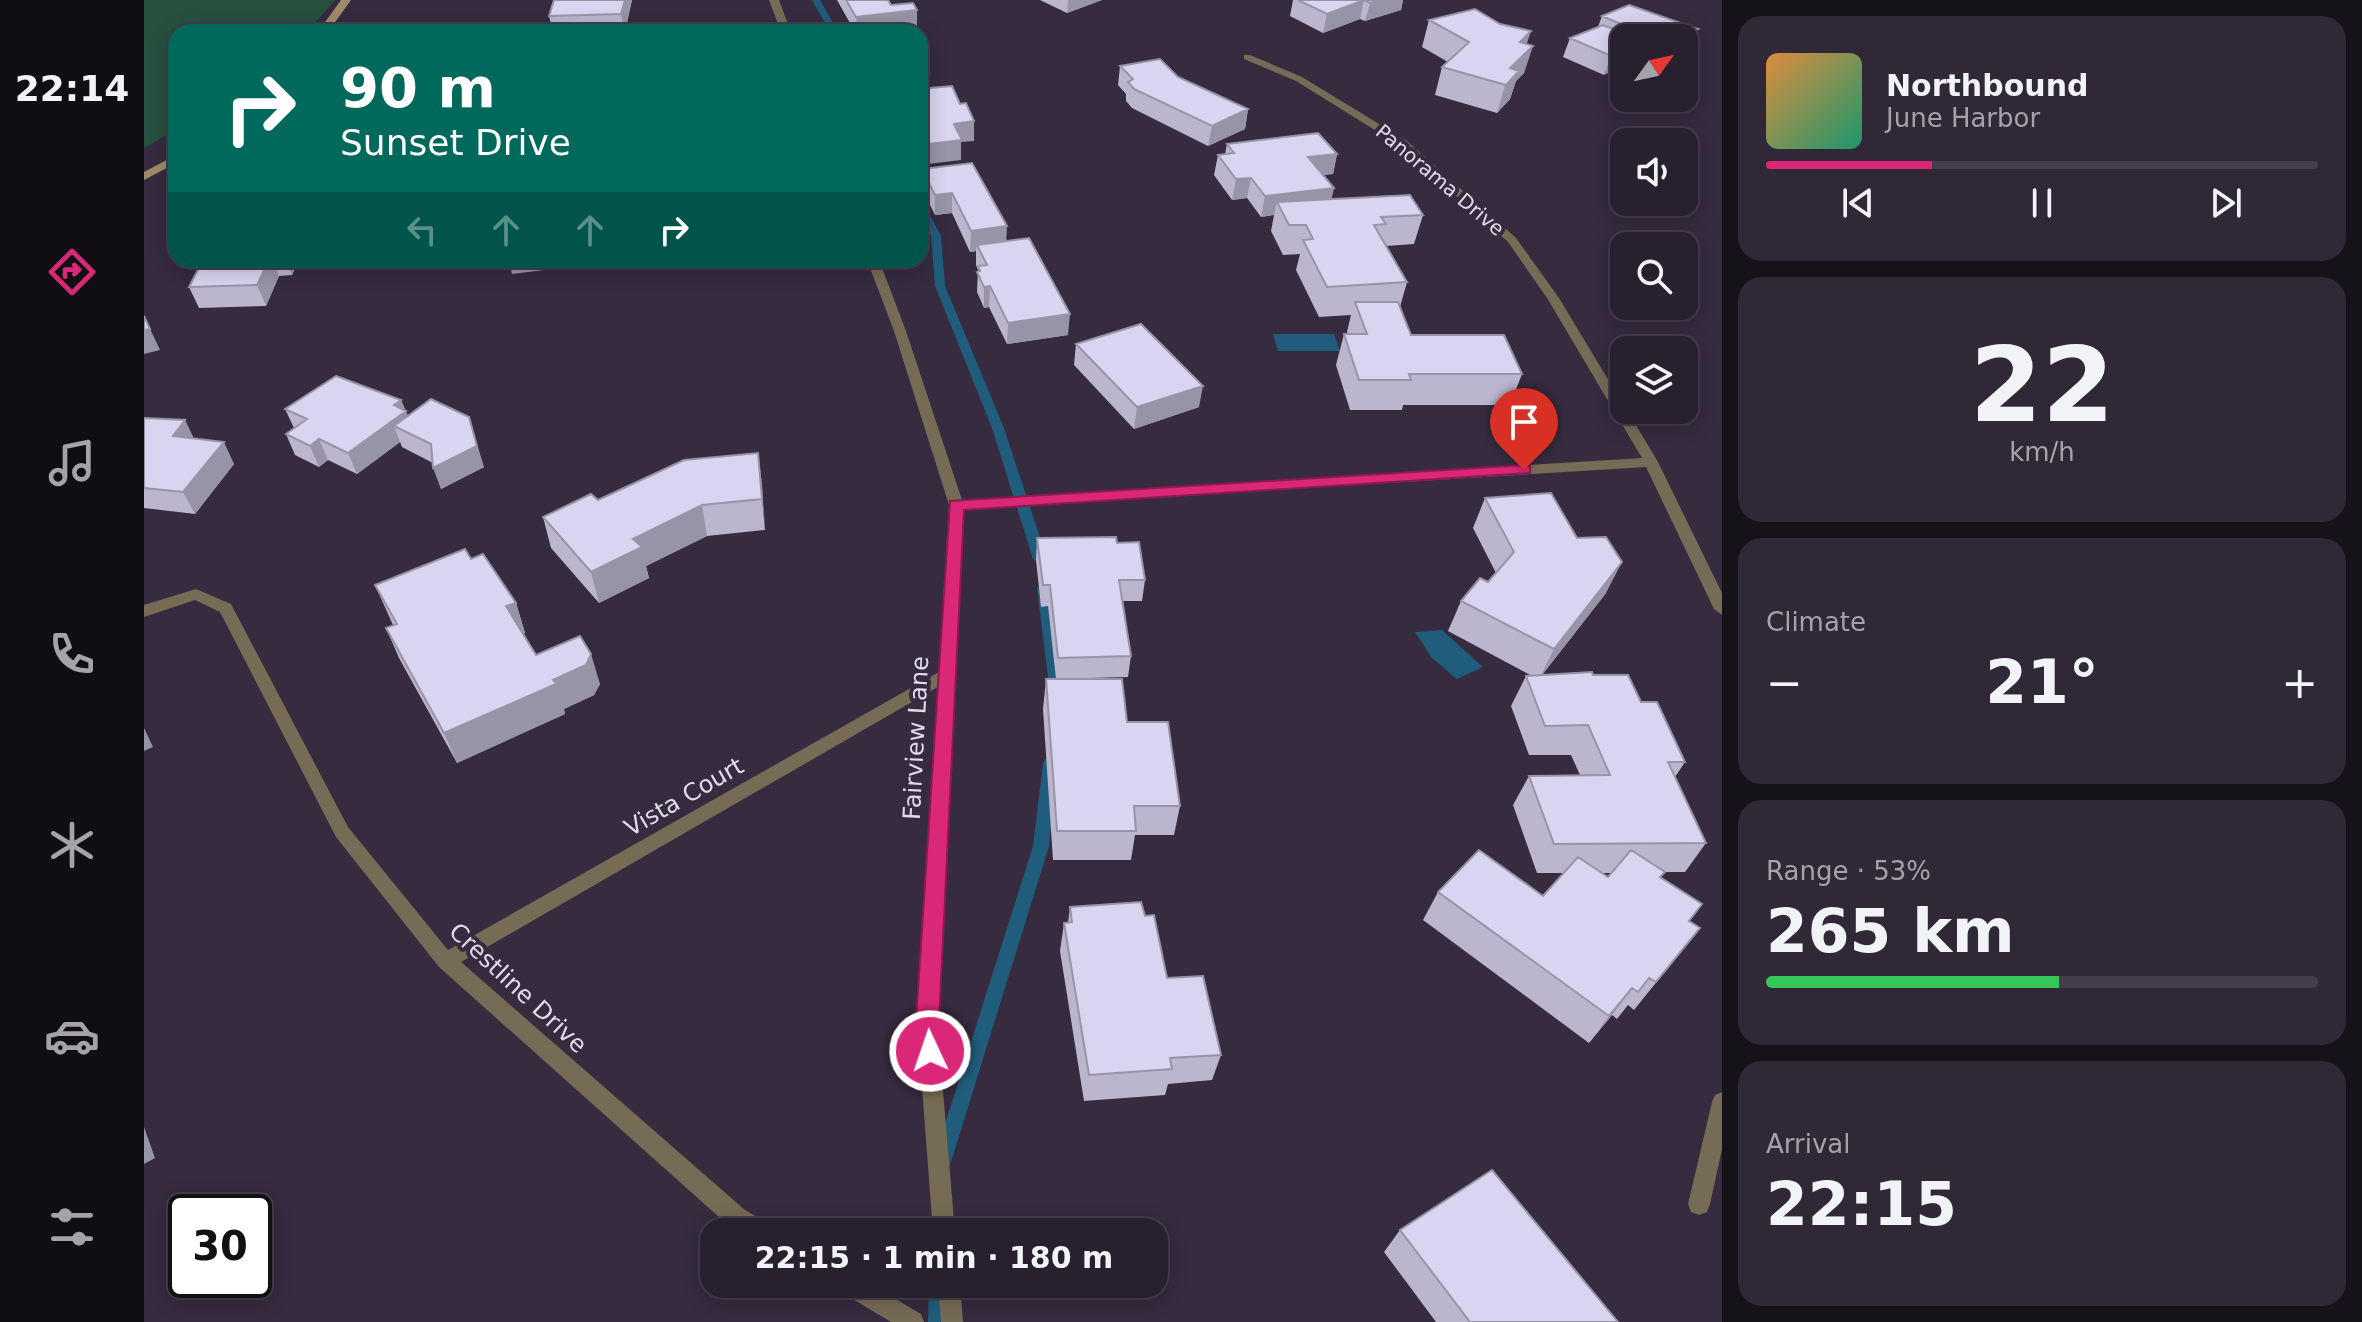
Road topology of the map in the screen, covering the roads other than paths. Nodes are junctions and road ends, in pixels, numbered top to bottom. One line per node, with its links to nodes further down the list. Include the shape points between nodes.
1 (346, 0): 3 (main road)
2 (774, 0): 4 (street)
3 (329, 24)
4 (783, 24)
5 (1247, 57): 9 (street, Panorama Drive, via 1299,79 1403,143 1512,240)
6 (168, 163): 7 (main road)
7 (144, 177)
8 (876, 268): 10 (street, Fairview Lane)
9 (1651, 462): 10 (street); 11 (street, Panorama Drive)
10 (956, 505): 13 (street, Fairview Lane)
11 (1722, 609)
12 (144, 611): 14 (street, Crestline Drive, via 196,594 226,608 342,832)
13 (946, 675): 14 (street, Vista Court); 18 (street, Fairview Lane, via 927,1021)
14 (446, 961): 17 (street, Crestline Drive)
15 (1722, 1102): 16 (street)
16 (1699, 1204)
17 (737, 1218)
18 (943, 1218)
19 (873, 1298): 21 (street)
20 (950, 1298): 22 (street)
21 (913, 1322)
22 (952, 1322)

